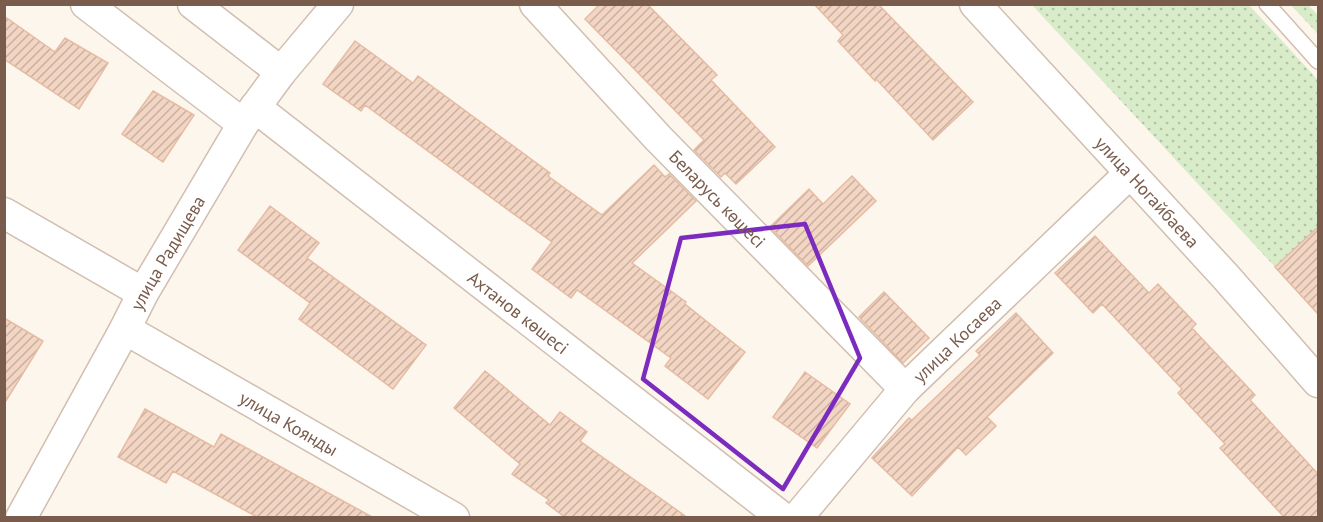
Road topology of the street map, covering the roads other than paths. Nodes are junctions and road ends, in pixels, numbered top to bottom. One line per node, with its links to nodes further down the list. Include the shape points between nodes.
1 (86, 4): 9 (street, Ахтанов көшесі)
2 (193, 4): 8 (street)
3 (338, 4): 8 (street, улица Радищева)
4 (535, 4): 15 (street, Беларусь көшесі, via 658,138)
5 (975, 4): 10 (street, улица Ногайбаева)
6 (1267, 4): 7 (lane)
7 (1318, 61)
8 (281, 72): 9 (street, улица Радищева)
9 (249, 115): 12 (street, улица Радищева); 18 (street, Ахтанов көшесі)
10 (1129, 174): 14 (street, улица Ногайбаева); 15 (street, улица Косаева)
11 (4, 213): 12 (street)
12 (143, 293): 13 (street, улица Радищева)
13 (125, 329): 16 (street, улица Радищева); 17 (street, улица Коянды)
14 (1318, 382)
15 (905, 389): 19 (street, улица Косаева)
16 (21, 518)
17 (454, 518)
18 (783, 518)
19 (797, 518)

